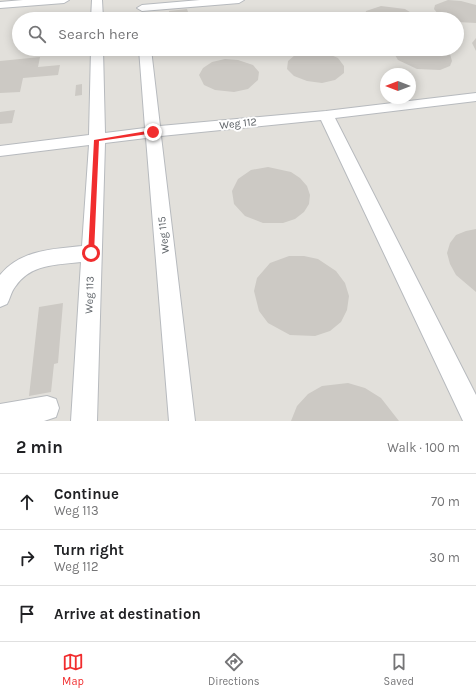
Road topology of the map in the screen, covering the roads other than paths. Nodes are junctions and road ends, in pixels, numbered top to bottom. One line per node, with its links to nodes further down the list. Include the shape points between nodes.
1 (64, 0): 4 (lane)
2 (97, 0): 6 (lane)
3 (239, 0): 5 (lane)
4 (0, 5)
5 (142, 9)
6 (97, 12)
7 (97, 56): 12 (lane, Weg 113)
8 (146, 56): 11 (lane, Weg 115)
9 (476, 97): 10 (lane, Weg 112)
10 (326, 115): 11 (lane, Weg 112); 20 (lane)
11 (153, 132): 12 (lane, Weg 112); 19 (lane, Weg 115)
12 (97, 140): 13 (lane, Weg 112); 14 (lane, Weg 113)
13 (0, 151)
14 (91, 253): 15 (lane, via 31,262 8,280); 18 (lane, Weg 113)
15 (0, 298)
16 (47, 408): 17 (lane)
17 (0, 417)
18 (84, 421)
19 (182, 421)
20 (476, 421)

